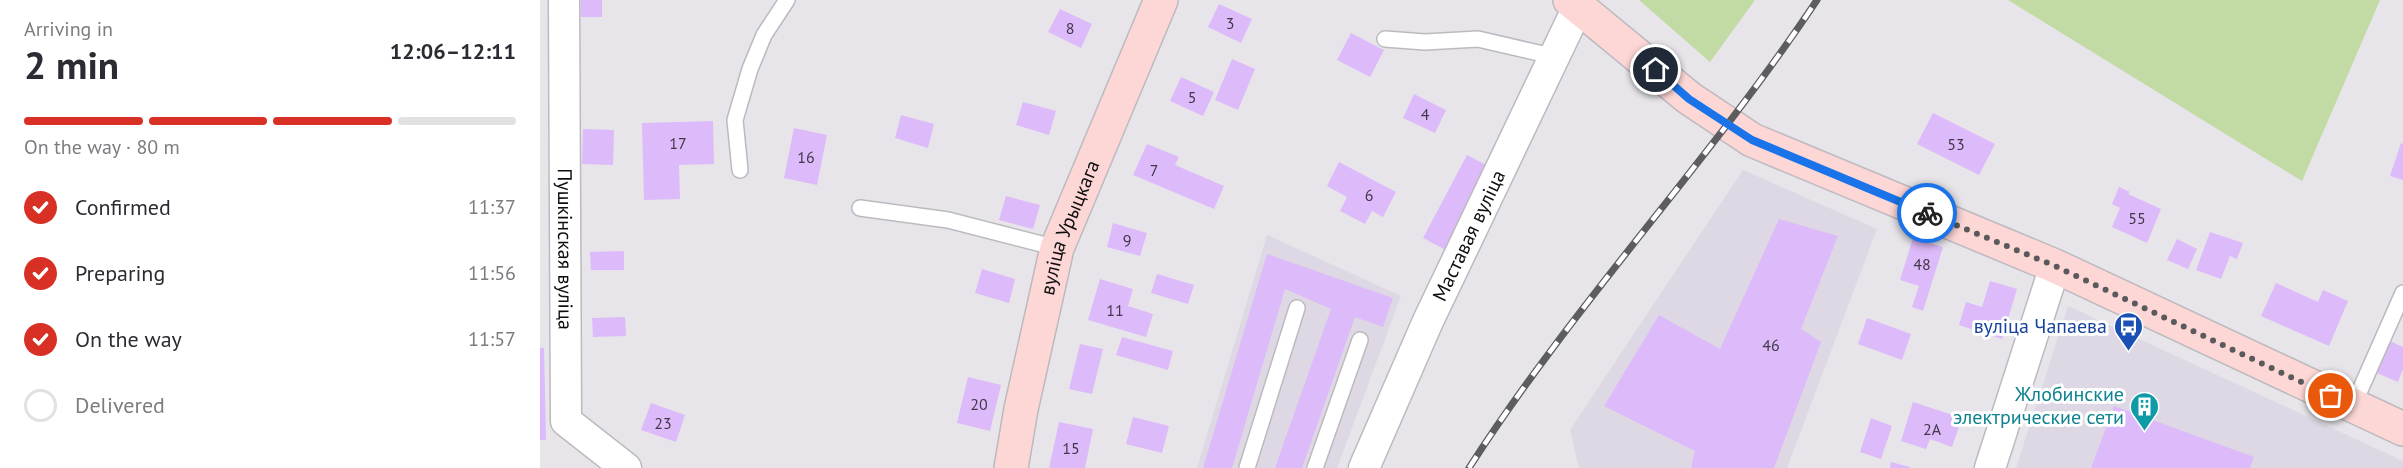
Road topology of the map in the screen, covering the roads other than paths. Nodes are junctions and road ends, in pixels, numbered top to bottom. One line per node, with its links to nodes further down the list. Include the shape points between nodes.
1 (564, 0): 16 (street, Пушкінская вуліца, via 566,421)
2 (787, 0): 7 (lane, via 764,35 735,120)
3 (1161, 0): 9 (main road, вуліца Урыцкага)
4 (1574, 3): 6 (street, Маставая вуліца); 10 (main road, via 1689,99 1752,140)
5 (1385, 39): 6 (lane, via 1478,39)
6 (1556, 57): 20 (street, Маставая вуліца, via 1428,321)
7 (740, 170)
8 (860, 208): 9 (lane, via 948,220)
9 (1057, 248): 17 (main road, вуліца Урыцкага)
10 (2055, 266): 14 (main road); 21 (street)
11 (2403, 293): 14 (lane)
12 (1297, 308): 18 (lane)
13 (1360, 340): 19 (lane)
14 (2353, 406): 15 (main road)
15 (2403, 429)
16 (626, 468)
17 (1011, 468)
18 (1247, 468)
19 (1315, 468)
20 (1364, 468)
21 (1990, 468)

